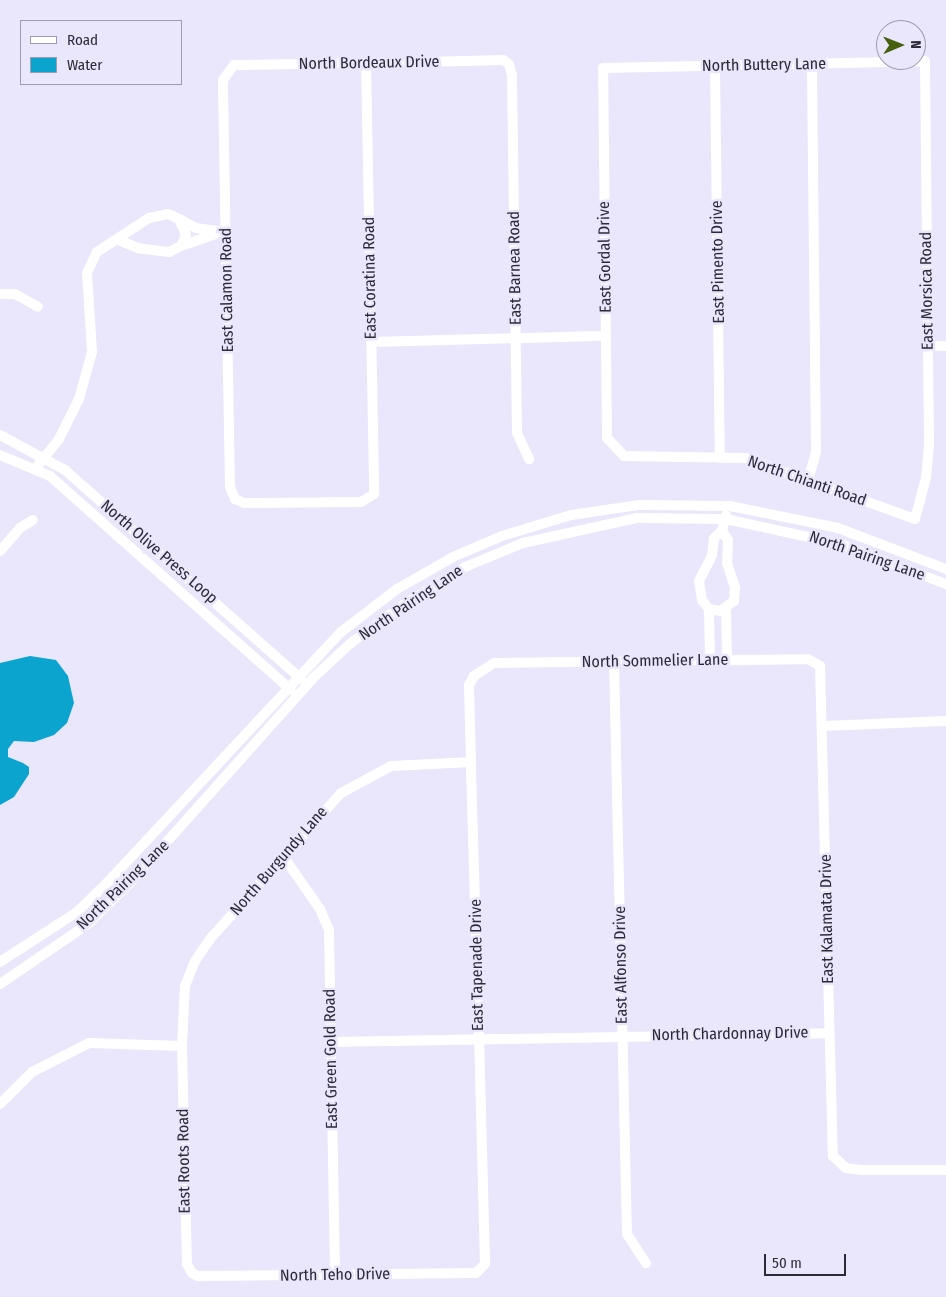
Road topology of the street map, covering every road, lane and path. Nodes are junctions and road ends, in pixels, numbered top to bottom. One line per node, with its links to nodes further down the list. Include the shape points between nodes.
1 (876, 62): 3 (street, North Buttery Lane)
2 (366, 63): 7 (street, North Bordeaux Drive, via 503,60 509,64); 8 (street, North Bordeaux Drive, via 234,65); 17 (street, East Coratina Road)
3 (812, 64): 4 (street, North Buttery Lane); 27 (street, via 816,452)
4 (715, 66): 5 (street, North Buttery Lane); 24 (street, East Pimento Drive)
5 (603, 68): 15 (street, East Gordal Drive)
6 (924, 70): 18 (street, East Morsica Road)
7 (512, 75): 16 (street, East Barnea Road)
8 (223, 80): 10 (street, East Calamon Road)
9 (179, 219): 10 (street, via 201,230); 11 (street, via 168,214 149,218); 12 (street, via 186,235)
10 (226, 232): 12 (street); 28 (street, East Calamon Road, via 230,486 235,499 244,503 362,502)
11 (118, 240): 12 (street, via 162,252); 23 (street, via 96,252 88,273 92,352 79,399 59,439)
12 (182, 246)
13 (0, 294): 14 (street, via 15,294)
14 (38, 307)
15 (606, 336): 16 (street); 21 (street, East Gordal Drive, via 607,438)
16 (516, 339): 17 (street); 25 (street, East Barnea Road, via 517,433)
17 (371, 342): 28 (street, East Coratina Road)
18 (928, 346): 19 (street); 31 (street, East Morsica Road, via 929,444 926,478)
19 (946, 346)
20 (0, 435): 23 (street, North Olive Press Loop)
21 (612, 444): 24 (street, North Chianti Road, via 624,456)
22 (0, 455): 26 (street, North Olive Press Loop)
23 (44, 458): 26 (street); 44 (street, North Olive Press Loop, via 65,470 110,508)
24 (720, 458): 27 (street, North Chianti Road, via 746,458)
25 (529, 459)
26 (36, 469): 46 (street, North Olive Press Loop, via 50,476 90,509 162,578)
27 (808, 480): 31 (street, North Chianti Road)
28 (374, 494)
29 (726, 506): 30 (street); 35 (street, North Pairing Lane, via 838,528); 44 (street, North Pairing Lane, via 639,505 571,515 502,536 454,557 397,589 341,632)
30 (726, 519): 33 (street); 36 (street, North Pairing Lane, via 840,544); 45 (street, North Pairing Lane, via 637,518 523,543 465,567 403,605 351,644)
31 (915, 519)
32 (33, 520): 34 (street, via 20,528)
33 (722, 531): 37 (street, via 728,540 727,563 736,587 734,601); 38 (street, via 714,538 712,555 699,581 702,600)
34 (0, 551)
35 (946, 569)
36 (946, 584)
37 (726, 608): 38 (street, via 720,611); 39 (street)
38 (709, 609): 40 (street)
39 (727, 660): 40 (street, North Sommelier Lane); 43 (street, North Sommelier Lane, via 808,659 820,666)
40 (710, 661): 41 (street, North Sommelier Lane)
41 (614, 662): 42 (street, North Sommelier Lane, via 494,663); 55 (street, East Alfonso Drive)
42 (482, 670): 50 (street, East Tapenade Drive, via 469,685)
43 (822, 675): 49 (street, East Kalamata Drive)
44 (298, 676): 45 (street, North Olive Press Loop); 46 (street, North Pairing Lane)
45 (308, 685): 47 (street, North Pairing Lane)
46 (287, 687): 47 (street, North Olive Press Loop); 52 (street, North Pairing Lane, via 77,912)
47 (298, 696): 53 (street, North Pairing Lane, via 130,884 88,924)
48 (946, 721): 49 (street)
49 (823, 726): 54 (street, East Kalamata Drive)
50 (471, 762): 51 (street, North Burgundy Lane, via 391,766 358,781 327,806); 56 (street, East Tapenade Drive)
51 (283, 856): 57 (street, East Green Gold Road, via 320,909 329,930); 58 (street, North Burgundy Lane, via 210,939 195,961 186,986)
52 (0, 962)
53 (0, 984)
54 (829, 1033): 55 (street, North Chardonnay Drive); 61 (street, East Kalamata Drive, via 831,1145 838,1162 861,1170)
55 (622, 1036): 56 (street, North Chardonnay Drive); 62 (street, East Alfonso Drive, via 627,1234)
56 (479, 1039): 57 (street, North Chardonnay Drive); 64 (street, East Tapenade Drive)
57 (331, 1042): 65 (street, East Green Gold Road)
58 (182, 1046): 59 (street, North Burgundy Lane); 60 (street, via 89,1043 32,1072)
59 (182, 1058): 63 (street, East Roots Road)
60 (0, 1104)
61 (946, 1170)
62 (646, 1263)
63 (187, 1264): 65 (street, North Teho Drive, via 198,1276)
64 (485, 1264): 65 (street, North Teho Drive, via 476,1272)
65 (335, 1274)

